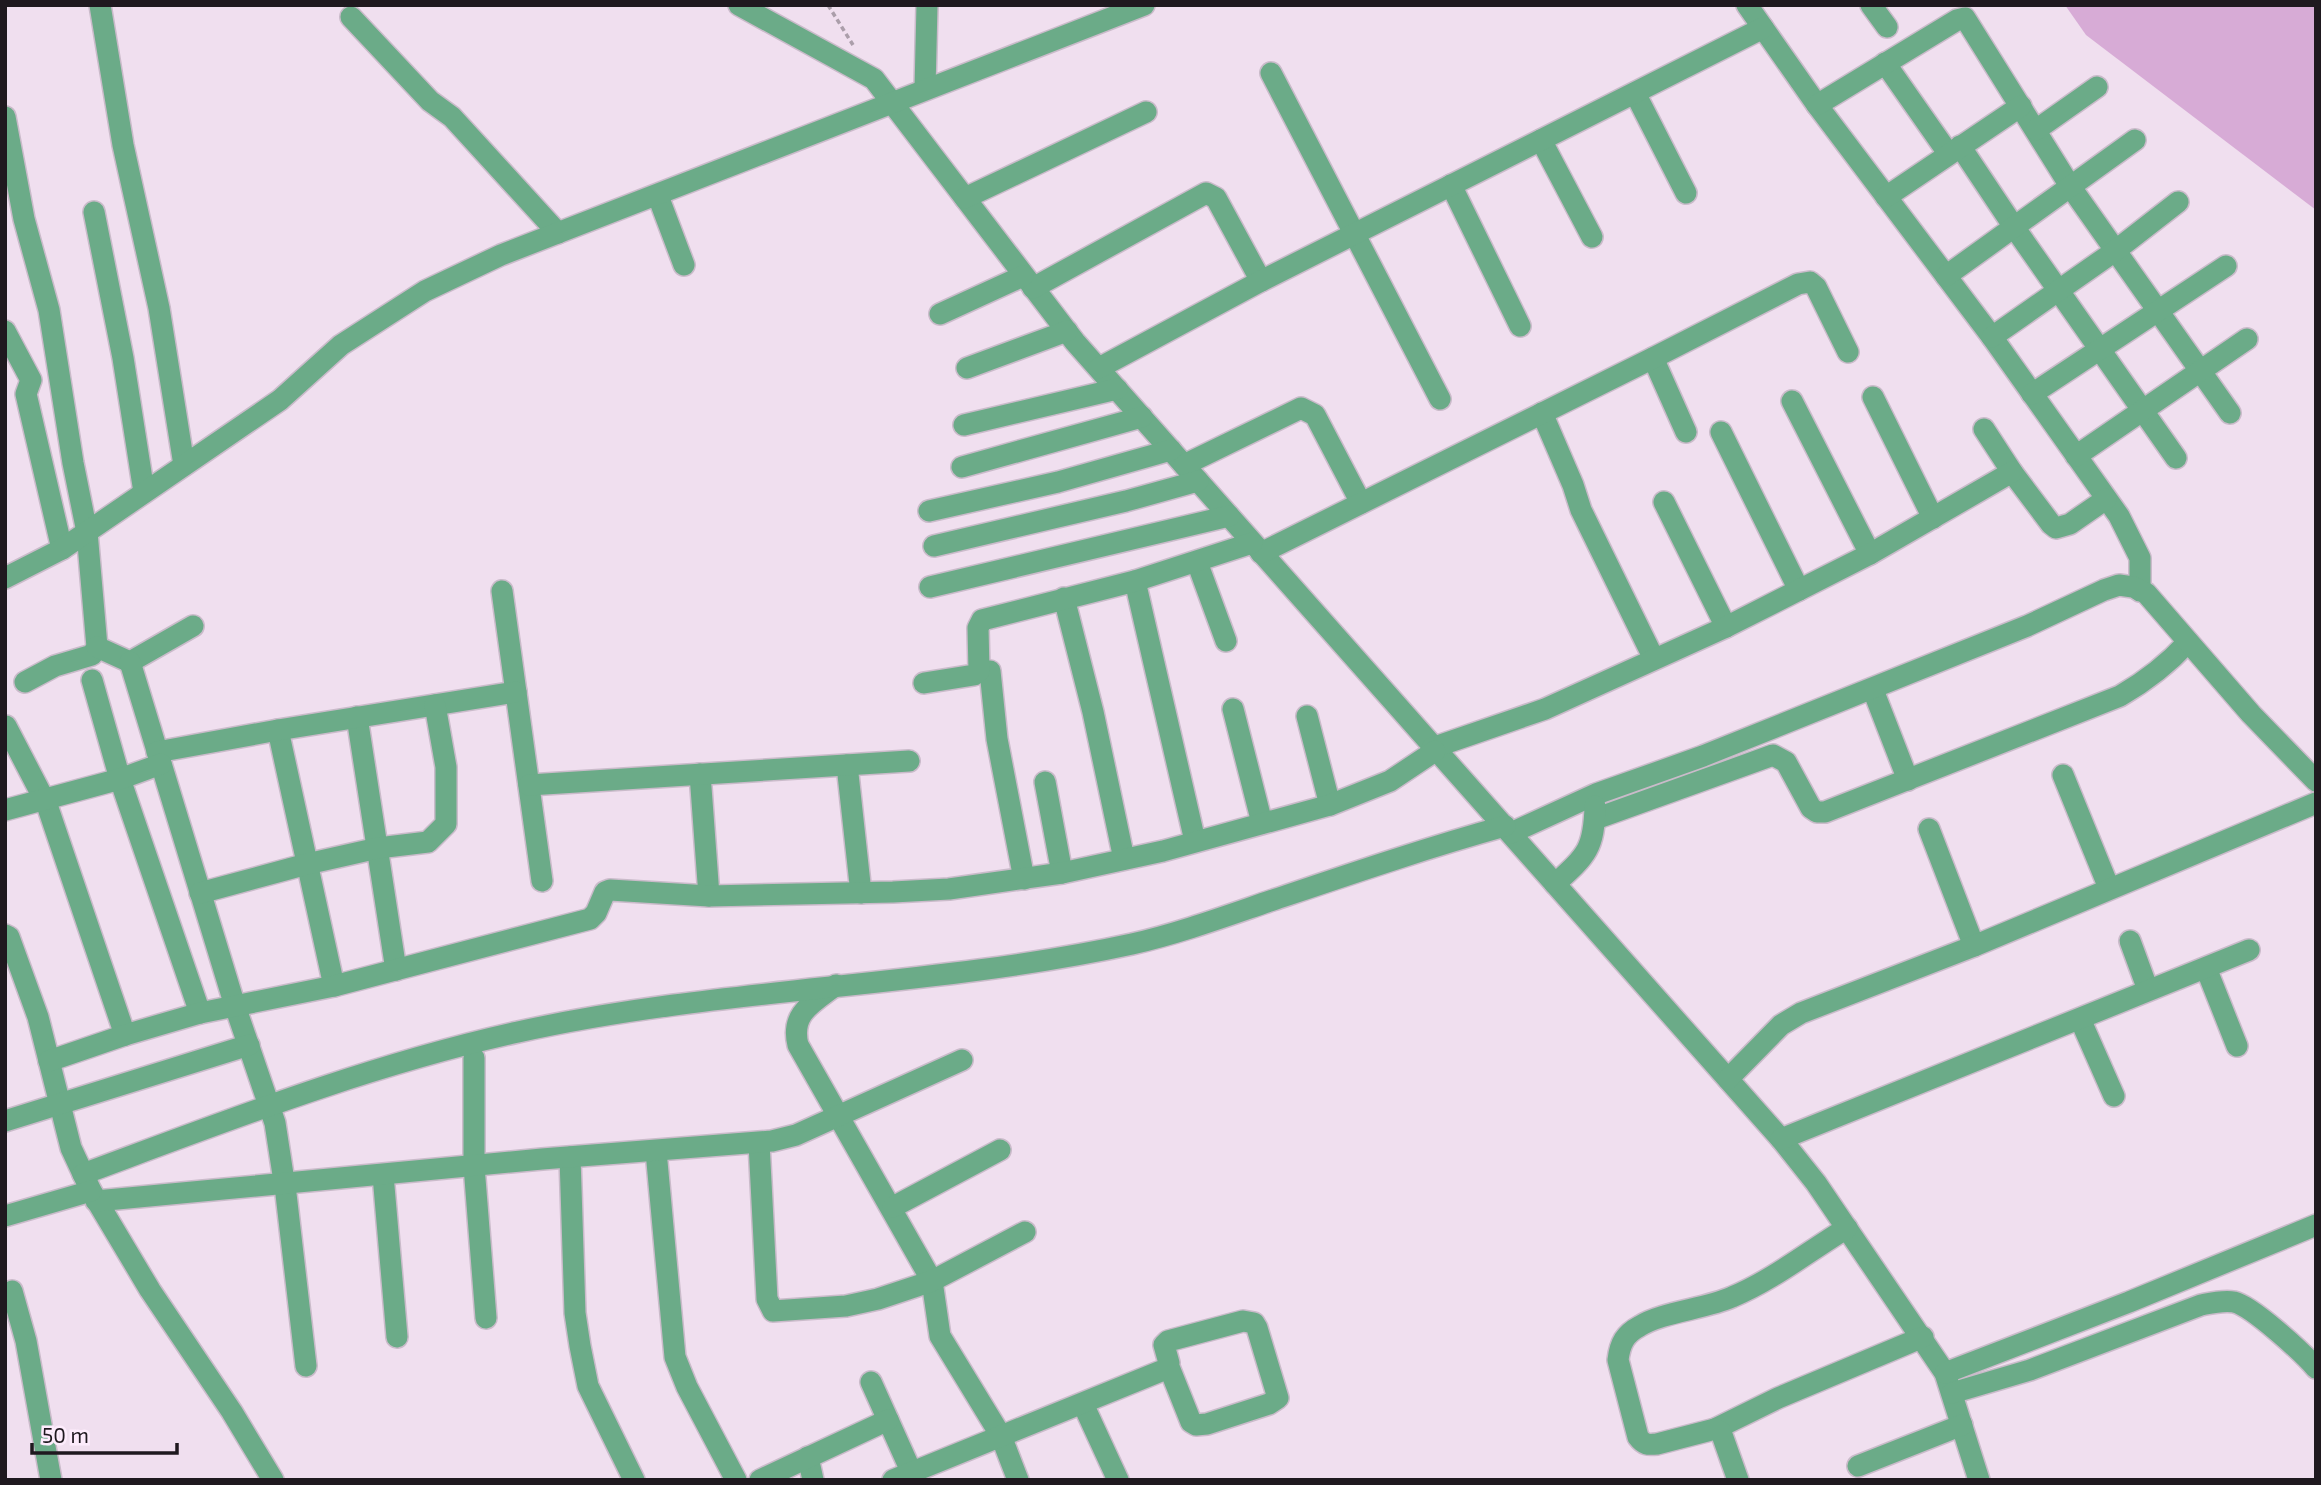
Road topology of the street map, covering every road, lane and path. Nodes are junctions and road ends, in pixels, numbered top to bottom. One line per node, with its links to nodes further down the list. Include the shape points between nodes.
1 (100, 5): 71 (street, via 122,145 159,308)
2 (739, 5): 15 (street, via 874,79)
3 (927, 5): 13 (street)
4 (1144, 5): 13 (street)
5 (1747, 5): 9 (street)
6 (1871, 5): 8 (street)
7 (351, 17): 33 (street, via 430,101 452,117)
8 (1887, 27)
9 (1763, 28): 14 (street); 16 (street)
10 (1885, 64): 16 (street); 17 (street, via 1965,18); 23 (street)
11 (1271, 74): 34 (street)
12 (2097, 87): 20 (street)
13 (925, 89): 15 (street)
14 (1635, 93): 21 (street); 26 (street)
15 (892, 102): 27 (street); 29 (street)
16 (1817, 104): 28 (street)
17 (2021, 106): 20 (street); 23 (street)
18 (1146, 112): 29 (street)
19 (5, 117): 82 (street, via 24,219 49,310)
20 (2036, 130): 25 (street)
21 (1541, 140): 24 (street); 35 (street)
22 (2135, 140): 25 (street)
23 (1954, 149): 28 (street); 32 (street)
24 (1451, 185): 34 (street); 45 (street)
25 (2070, 186): 32 (street); 36 (street)
26 (1686, 193)
27 (658, 195): 33 (street); 37 (street)
28 (1886, 197): 39 (street)
29 (965, 198): 41 (street)
30 (2178, 202): 36 (street)
31 (94, 212): 75 (street)
32 (2014, 227): 39 (street); 42 (street)
33 (558, 233): 71 (street, via 425,291 341,345 280,400)
34 (1355, 234): 40 (street); 59 (street)
35 (1592, 237)
36 (2115, 251): 42 (street); 43 (street)
37 (684, 265)
38 (2226, 266): 43 (street)
39 (1946, 276): 48 (street)
40 (1261, 281): 41 (street, via 1216,198 1206,193); 54 (street)
41 (1028, 282): 44 (street); 47 (street)
42 (2060, 291): 48 (street); 50 (street)
43 (2157, 311): 50 (street); 55 (street)
44 (940, 314)
45 (1520, 326)
46 (5, 331): 85 (street, via 30,380 26,394)
47 (1067, 331): 53 (street); 54 (street)
48 (1992, 337): 57 (street)
49 (2247, 339): 55 (street)
50 (2100, 349): 57 (street); 61 (street)
51 (1848, 352): 52 (street, via 1816,287 1804,282)
52 (1653, 358): 62 (street); 67 (street)
53 (967, 368)
54 (1098, 368): 56 (street)
55 (2202, 370): 61 (street); 63 (street)
56 (1117, 389): 64 (street); 65 (street)
57 (2032, 394): 69 (street)
58 (1873, 397): 81 (street)
59 (1440, 399)
60 (1792, 401): 86 (street)
61 (2143, 410): 69 (street); 70 (street)
62 (1542, 413): 78 (street); 100 (street, via 1581,510)
63 (2230, 413)
64 (1142, 417): 72 (street); 73 (street)
65 (964, 425)
66 (1984, 429): 74 (street)
67 (1686, 432)
68 (1721, 432): 91 (street)
69 (2076, 456): 76 (street)
70 (2176, 458)
71 (184, 464): 75 (street)
72 (1184, 466): 78 (street, via 1301,408 1315,415); 79 (street, via 1058,482); 80 (street); 83 (street, via 1115,504)
73 (962, 467)
74 (2012, 472): 76 (street, via 2056,528 2070,524); 81 (street)
75 (144, 492): 82 (street)
76 (2106, 499): 92 (street, via 2137,548)
77 (1664, 502): 96 (street)
78 (1361, 503): 84 (street)
79 (929, 511)
80 (1229, 516): 84 (street); 90 (street)
81 (1933, 518): 86 (street)
82 (87, 532): 85 (street); 99 (street)
83 (934, 546)
84 (1256, 548): 87 (street); 114 (street)
85 (62, 550): 88 (street)
86 (1870, 554): 91 (street)
87 (1197, 562): 89 (street); 97 (street)
88 (5, 578)
89 (1135, 581): 94 (street); 134 (street)
90 (930, 587)
91 (1799, 590): 96 (street)
92 (2140, 590): 98 (street); 106 (street, via 2119,585 2104,590)
93 (502, 591): 107 (street)
94 (1064, 598): 105 (street, via 982,620 978,628 979,671); 136 (street)
95 (193, 626): 101 (street)
96 (1726, 627): 100 (street)
97 (1226, 642)
98 (2188, 642): 121 (street, via 2167,665 2119,696); 122 (street)
99 (97, 647): 101 (street); 104 (street, via 92,655)
100 (1654, 659): 114 (street, via 1545,709)
101 (130, 662): 115 (street)
102 (990, 671): 139 (street, via 997,739)
103 (92, 680): 120 (street)
104 (24, 682)
105 (924, 684)
106 (1873, 690): 121 (street); 125 (street)
107 (516, 692): 108 (street); 124 (street)
108 (435, 705): 111 (street); 135 (street, via 446,766 446,824 428,842)
109 (1233, 709): 131 (street)
110 (1307, 716): 128 (street)
111 (357, 718): 113 (street); 135 (street)
112 (6, 726): 126 (street)
113 (278, 730): 115 (street); 137 (street)
114 (1434, 750): 128 (street, via 1391,781); 132 (street)
115 (159, 758): 120 (street); 144 (street)
116 (909, 761): 117 (street)
117 (847, 765): 118 (street); 143 (street)
118 (700, 774): 124 (street); 145 (street)
119 (2063, 775): 142 (street)
120 (120, 779): 126 (street); 157 (street)
121 (1908, 780): 130 (street, via 1817,812 1786,762 1766,756)
122 (2316, 780)
123 (1045, 782): 138 (street)
124 (529, 785): 140 (street)
125 (1596, 794): 130 (street); 132 (street)
126 (44, 799): 129 (street); 159 (street)
127 (2316, 803): 142 (street)
128 (1330, 805): 131 (street)
129 (5, 810)
130 (1595, 819): 141 (street, via 1588,850)
131 (1262, 823): 134 (street)
132 (1503, 825): 141 (street); 153 (street, via 1134,943 1054,958)
133 (1929, 829): 148 (street)
134 (1195, 841): 136 (street)
135 (378, 848): 137 (street); 151 (street)
136 (1124, 859): 138 (street)
137 (307, 864): 144 (street); 154 (street)
138 (1062, 873): 139 (street)
139 (1024, 879): 143 (street, via 949,889)
140 (542, 881)
141 (1555, 884): 165 (street)
142 (2109, 888): 148 (street)
143 (861, 892): 145 (street)
144 (200, 893): 156 (street)
145 (709, 896): 151 (street, via 610,890 590,919)
146 (6, 932): 152 (street)
147 (2130, 941): 155 (street)
148 (1973, 946): 165 (street, via 1801,1013 1781,1025)
149 (2249, 950): 150 (street)
150 (2206, 968): 155 (street); 161 (street)
151 (396, 970): 154 (street)
152 (14, 977): 164 (street, via 38,1017)
153 (836, 985): 168 (street, via 601,1016 518,1032 414,1058); 169 (street, via 805,1010 796,1033)
154 (334, 986): 156 (street)
155 (2148, 990): 158 (street)
156 (235, 1006): 157 (street); 160 (street)
157 (200, 1013): 159 (street)
158 (2080, 1020): 166 (street); 171 (street)
159 (125, 1035): 164 (street)
160 (249, 1045): 167 (street); 168 (street)
161 (2237, 1046)
162 (474, 1058): 176 (street)
163 (962, 1060): 169 (street)
164 (49, 1062): 167 (street)
165 (1728, 1079): 171 (street)
166 (2113, 1096)
167 (60, 1104): 170 (street); 179 (street, via 71,1148)
168 (270, 1105): 178 (street); 179 (street)
169 (838, 1116): 172 (street, via 796,1135); 180 (street)
170 (5, 1121)
171 (1781, 1139): 183 (street)
172 (759, 1143): 174 (street); 185 (street, via 767,1299 773,1311 846,1306)
173 (1000, 1150): 180 (street)
174 (656, 1151): 175 (street); 206 (street, via 675,1357)
175 (570, 1157): 176 (street); 205 (street, via 580,1346 588,1386)
176 (474, 1166): 177 (street); 187 (street)
177 (383, 1175): 178 (street); 188 (street)
178 (285, 1184): 179 (street); 191 (street)
179 (90, 1189): 181 (street); 204 (street)
180 (893, 1207): 185 (street)
181 (5, 1216)
182 (2316, 1225): 194 (street)
183 (1847, 1227): 189 (street); 198 (street, via 1748,1290 1643,1324 1627,1334 1618,1360 1642,1442 1657,1444)
184 (1025, 1232): 185 (street)
185 (932, 1281): 199 (street, via 940,1336)
186 (12, 1291): 203 (street, via 26,1341)
187 (486, 1318)
188 (397, 1338)
189 (1923, 1338): 194 (street); 198 (street)
190 (2314, 1362): 194 (street, via 2249,1309 2234,1302 2216,1302 2030,1370)
191 (306, 1366)
192 (1169, 1367): 192 (street, via 1196,1425 1269,1405 1278,1398 1257,1328 1249,1321 1168,1341 1164,1349); 195 (street)
193 (871, 1382): 196 (street)
194 (1948, 1383): 197 (street)
195 (1083, 1404): 199 (street); 210 (street)
196 (888, 1420): 200 (street); 202 (street)
197 (1962, 1425): 201 (street); 212 (street)
198 (1714, 1429): 211 (street, via 1724,1436)
199 (1001, 1436): 202 (street); 209 (street)
200 (808, 1457): 207 (street); 208 (street)
201 (1858, 1466)
202 (907, 1477)
203 (51, 1480)
204 (273, 1480)
205 (634, 1480)
206 (736, 1480)
207 (760, 1480)
208 (813, 1480)
209 (1018, 1480)
210 (1118, 1480)
211 (1738, 1480)
212 (1979, 1480)

